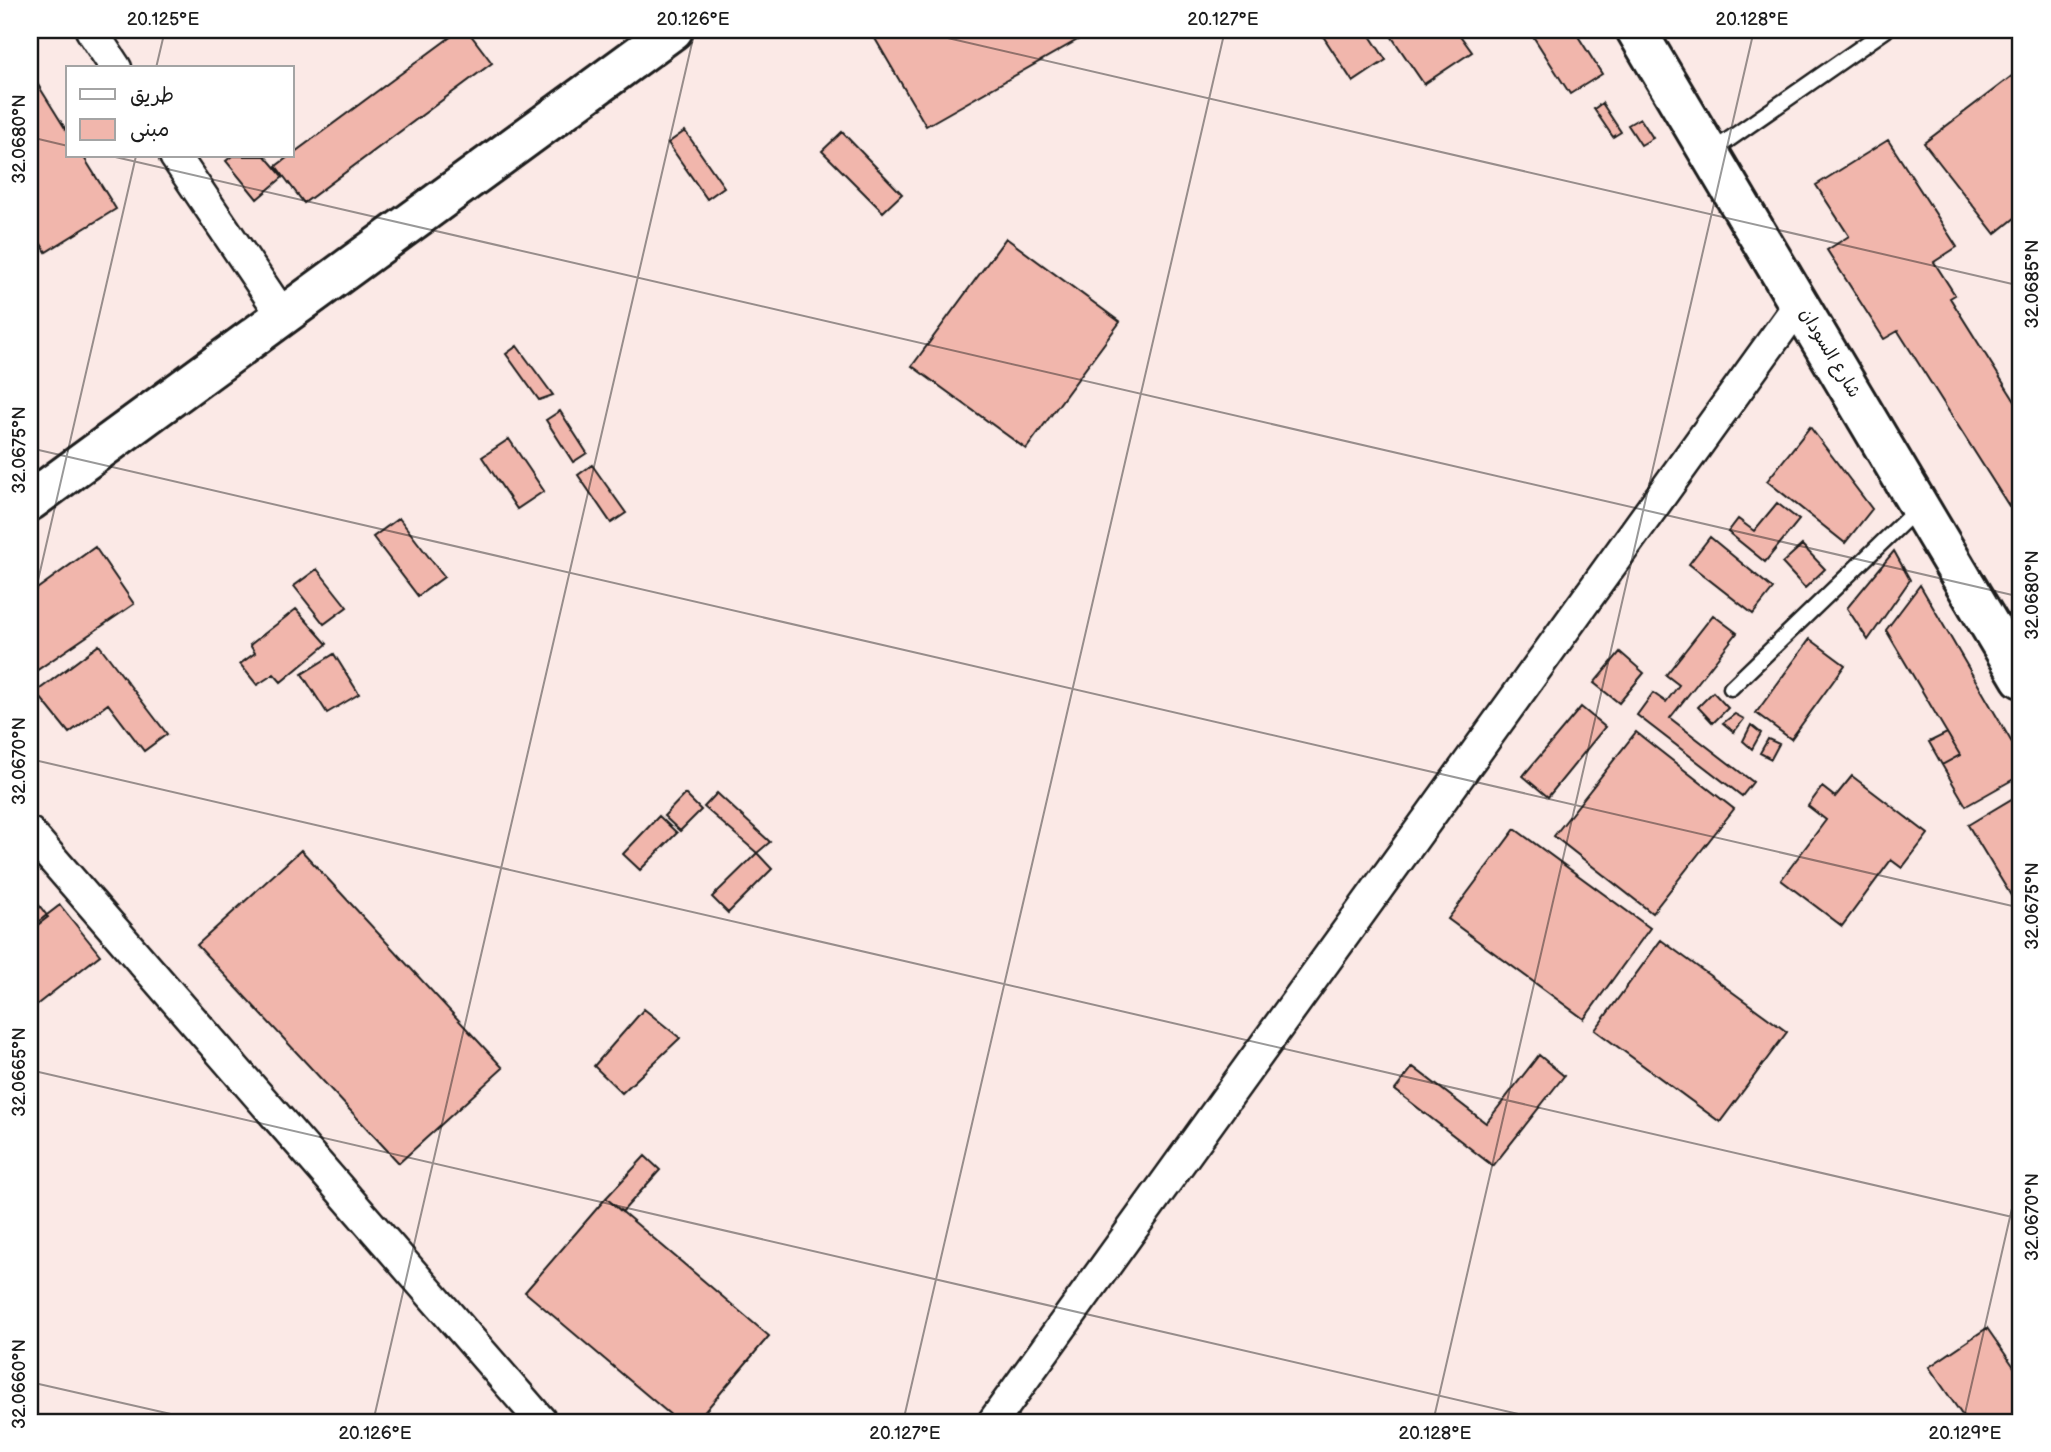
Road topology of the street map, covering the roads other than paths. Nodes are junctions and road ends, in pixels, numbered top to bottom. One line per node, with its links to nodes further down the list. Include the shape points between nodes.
1 (91, 30): 5 (street)
2 (673, 30): 9 (main road)
3 (1636, 30): 6 (main road, شارع السودان)
4 (1886, 30): 6 (lane)
5 (116, 66)
6 (1710, 153): 8 (main road, شارع السودان)
7 (176, 158): 9 (street)
8 (1800, 303): 11 (main road, شارع السودان); 16 (street)
9 (283, 316): 10 (main road)
10 (30, 501)
11 (1920, 506): 12 (main road, شارع السودان); 13 (lane)
12 (2021, 678)
13 (1731, 688)
14 (30, 833): 15 (street)
15 (542, 1422)
16 (993, 1422)

